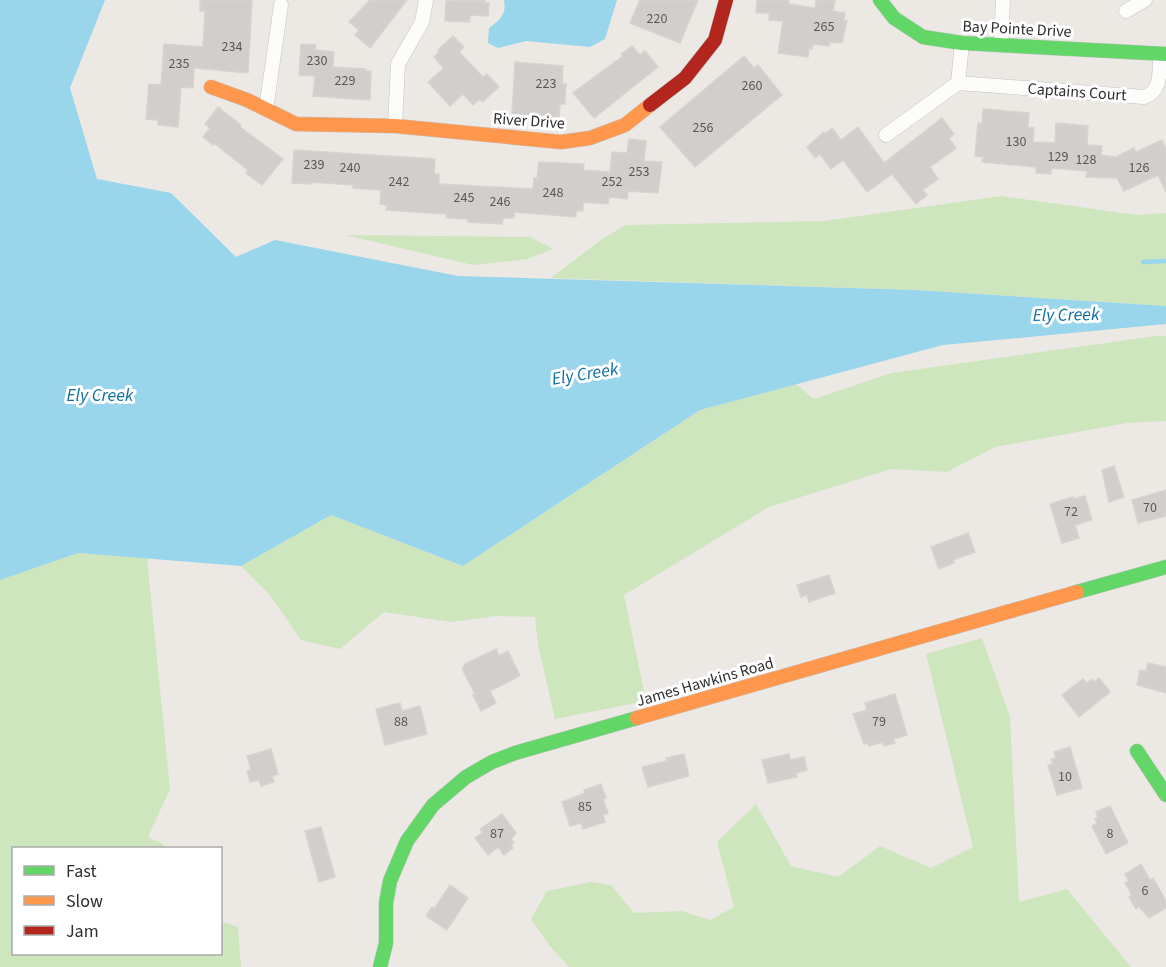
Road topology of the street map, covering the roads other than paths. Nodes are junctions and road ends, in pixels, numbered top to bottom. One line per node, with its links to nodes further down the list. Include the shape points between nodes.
1 (426, 0): 14 (street, via 422,22 398,64)
2 (726, 0): 14 (street, River Drive, via 716,40 685,78 625,125 590,138 561,142)
3 (880, 0): 8 (street, Bay Pointe Drive, via 894,18 923,37)
4 (1003, 0): 9 (street)
5 (1145, 0): 7 (street)
6 (281, 5): 13 (street)
7 (1126, 11)
8 (962, 43): 9 (street, Bay Pointe Drive); 11 (street)
9 (1001, 45): 10 (street, Bay Pointe Drive)
10 (1163, 54): 11 (street, Captains Court, via 1157,88 1144,97)
11 (958, 83): 15 (street)
12 (211, 87): 13 (street, River Drive)
13 (266, 109): 14 (street, River Drive, via 296,124)
14 (395, 126)
15 (886, 135)
16 (1166, 567): 19 (street, James Hawkins Road, via 486,764 434,804 404,842 386,902 386,943)
17 (1137, 751): 18 (street)
18 (1166, 795)
19 (380, 967)

